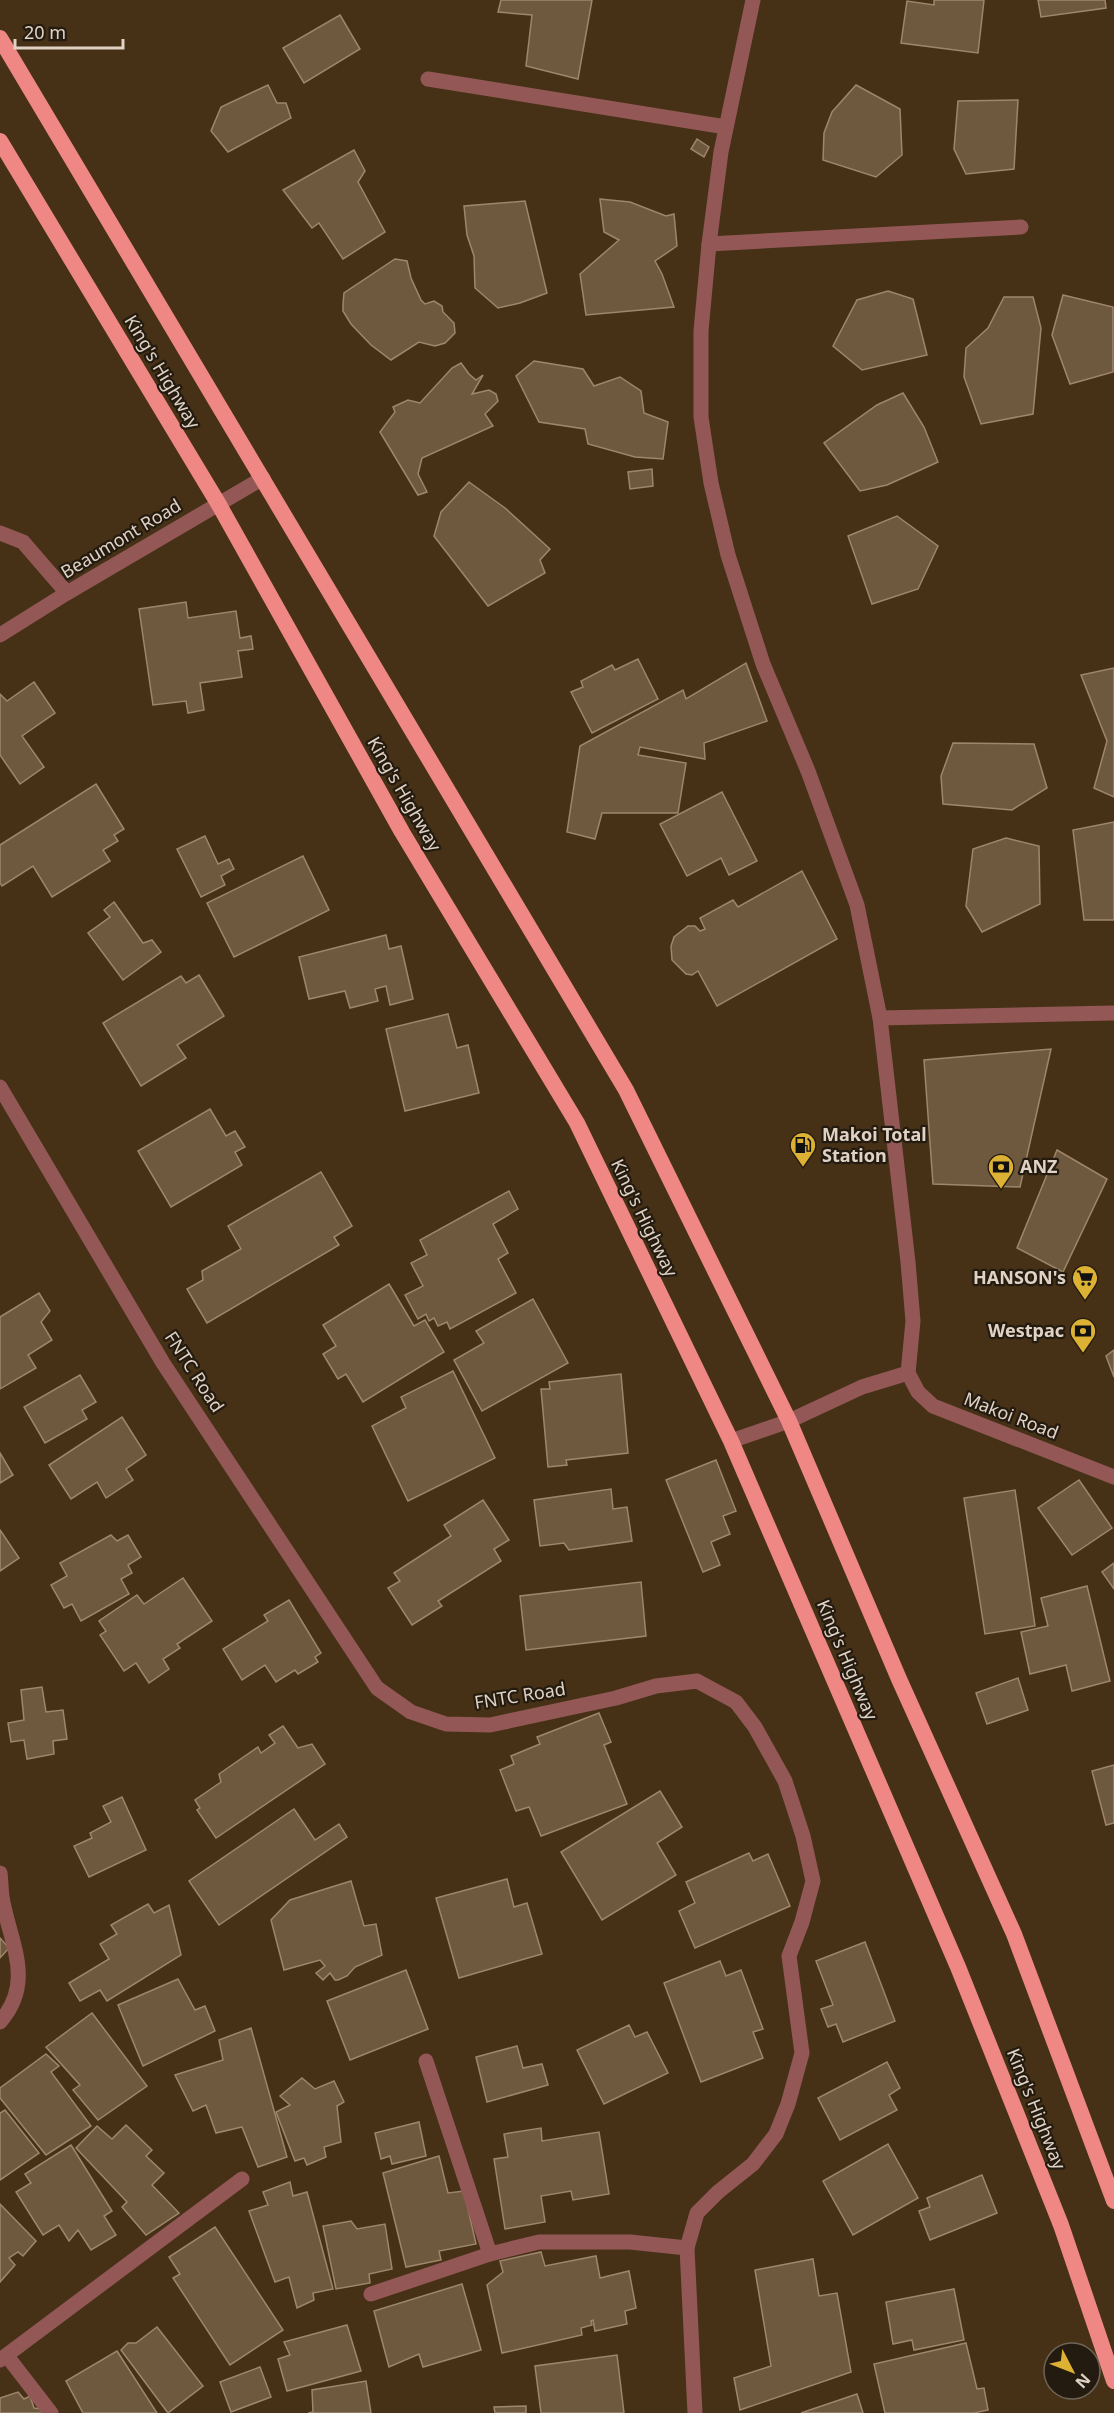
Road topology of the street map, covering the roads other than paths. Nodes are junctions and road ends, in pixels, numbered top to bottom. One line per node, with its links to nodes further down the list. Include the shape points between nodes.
1 (753, 0): 4 (street)
2 (0, 38): 8 (highway, King's Highway)
3 (428, 79): 4 (street)
4 (726, 127): 7 (street)
5 (0, 141): 9 (highway, King's Highway)
6 (1021, 227): 7 (street)
7 (709, 244): 14 (street, via 700,376 701,417 711,483 728,555 763,664 857,904)
8 (263, 478): 9 (street, Beaumont Road); 17 (highway, King's Highway, via 626,1090)
9 (218, 503): 11 (street, Beaumont Road); 18 (highway, King's Highway, via 402,832 577,1124)
10 (0, 533): 11 (street, via 22,542)
11 (67, 593): 12 (street, Beaumont Road)
12 (0, 635)
13 (1114, 1013): 14 (street)
14 (880, 1018): 16 (street, via 913,1321)
15 (0, 1087): 25 (street, FNTC Road, via 163,1363 377,1688 411,1712 446,1724 490,1725 656,1686 697,1681 736,1702 755,1728 785,1781 813,1881 789,1956 802,2053 776,2134 753,2164 697,2213)
16 (908, 1373): 17 (street, via 862,1387); 19 (street, Makoi Road, via 918,1392 933,1406)
17 (789, 1421): 18 (street); 24 (highway, King's Highway, via 1014,1934)
18 (731, 1441): 29 (highway, King's Highway, via 958,1967 1061,2225)
19 (1114, 1477)
20 (0, 1873): 21 (street, via 2,1897 18,1956 14,2001)
21 (0, 2022)
22 (426, 2061): 26 (street)
23 (242, 2179): 28 (street)
24 (1114, 2201)
25 (687, 2248): 26 (street, via 630,2242 539,2242); 31 (street, FNTC Road)
26 (490, 2254): 27 (street)
27 (371, 2295)
28 (3, 2358): 30 (street)
29 (1114, 2381)
30 (51, 2413)
31 (695, 2413)

